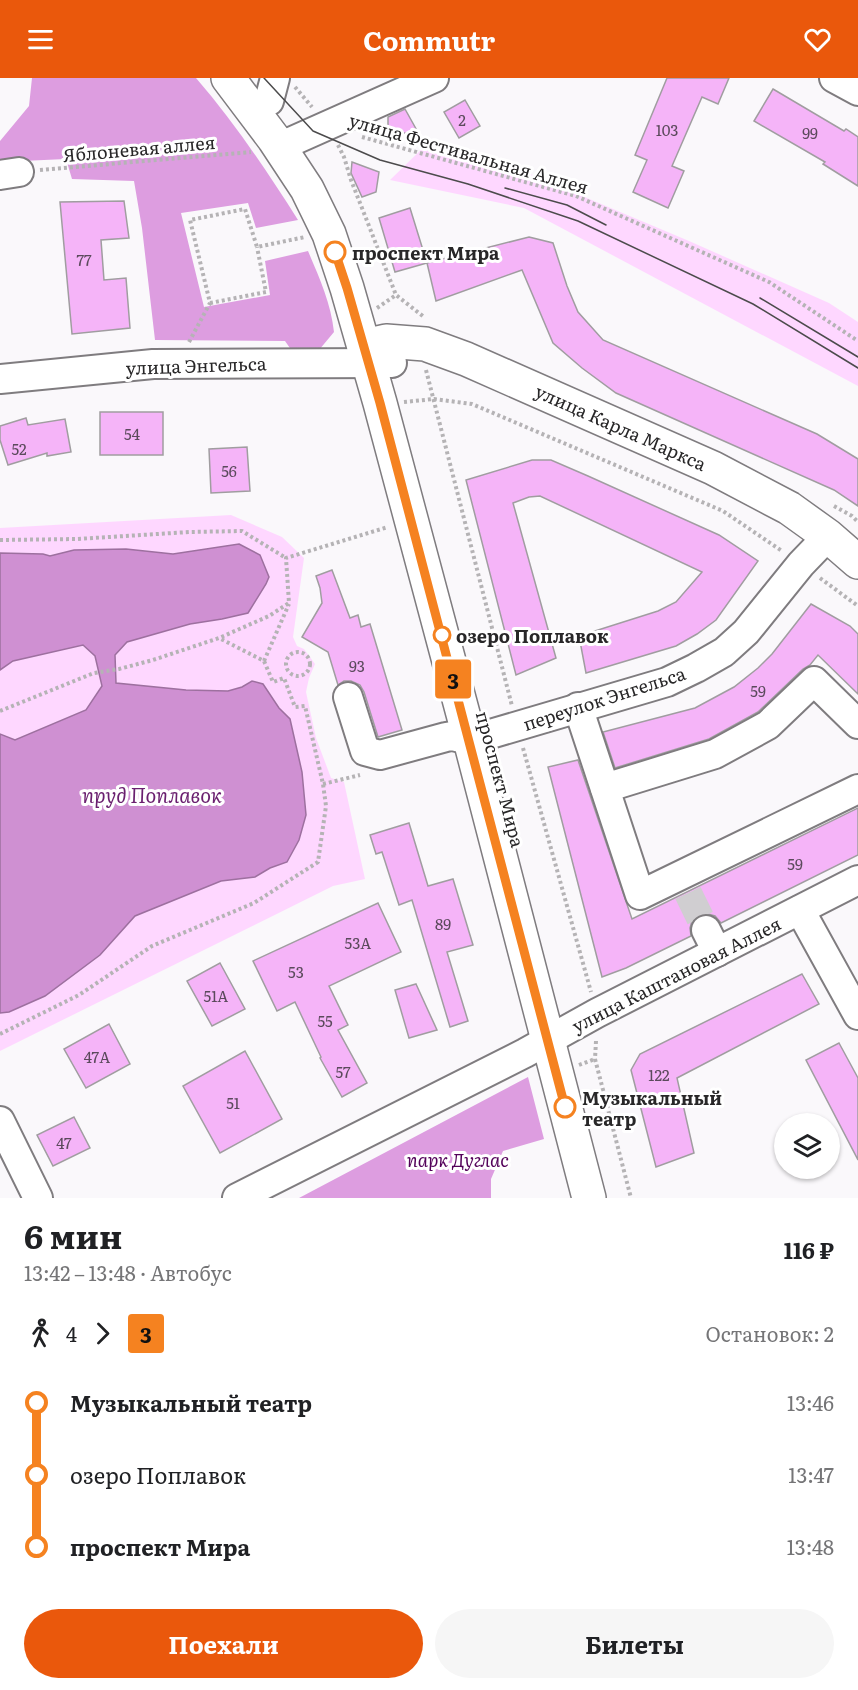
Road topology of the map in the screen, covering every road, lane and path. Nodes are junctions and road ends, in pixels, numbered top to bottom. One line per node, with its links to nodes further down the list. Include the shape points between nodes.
1 (228, 78): 7 (main road, проспект Мира)
2 (434, 78): 6 (street)
3 (834, 78): 5 (street)
4 (265, 86): 7 (main road, проспект Мира)
5 (858, 92)
6 (327, 125): 7 (street); 14 (path, улица Фестивальная Аллея, via 382,144 576,196 769,282)
7 (279, 146): 9 (path, Яблоневая аллея); 16 (main road, проспект Мира, via 328,194 352,244)
8 (344, 157): 12 (path)
9 (9, 174)
10 (314, 235): 11 (path)
11 (257, 247): 13 (path, via 266,292); 13 (path, via 245,209 190,220)
12 (396, 294)
13 (210, 303): 15 (path)
14 (858, 341)
15 (185, 350)
16 (378, 353): 17 (street, улица Энгельса, via 153,364); 22 (main road, улица Карла Маркса, via 424,344 713,468 789,508); 36 (main road, проспект Мира)
17 (0, 379)
18 (434, 399): 19 (path); 22 (path, via 472,404); 36 (path)
19 (421, 400)
20 (395, 525): 23 (path)
21 (0, 540): 23 (path, via 242,531)
22 (815, 550): 24 (main road, улица Карла Маркса); 25 (main road, улица Карла Маркса); 27 (path); 33 (street, переулок Энгельса, via 746,632 724,652 667,682)
23 (286, 558): 26 (path)
24 (858, 562)
25 (858, 585)
26 (289, 603): 28 (path); 29 (path)
27 (858, 606)
28 (219, 638): 29 (path); 34 (path, via 153,660 94,673)
29 (264, 661): 31 (path, via 273,682)
30 (290, 673): 30 (path, via 301,676 308,672 310,660 306,654 298,652 288,658 286,666); 31 (path)
31 (284, 678): 43 (path, via 295,707 305,706 322,784 326,806 318,862 254,903 152,946 79,995)
32 (348, 697): 36 (street, переулок Энгельса, via 365,751 380,755 452,736)
33 (578, 707): 36 (street, переулок Энгельса); 37 (street)
34 (0, 711)
35 (858, 724): 37 (street, via 814,681 768,725 715,754)
36 (492, 733): 41 (path); 44 (main road, проспект Мира)
37 (605, 788): 38 (street, via 640,896 684,884)
38 (858, 789)
39 (858, 880): 40 (street, улица Каштановая Аллея)
40 (800, 910): 41 (street, улица Каштановая Аллея, via 712,941); 42 (street)
41 (597, 1013): 44 (street, улица Каштановая Аллея); 50 (path, via 595,1059)
42 (858, 1013)
43 (0, 1034)
44 (558, 1035): 47 (street, улица Каштановая Аллея); 48 (main road, проспект Мира); 49 (main road, проспект Мира)
45 (0, 1121): 46 (street)
46 (38, 1198)
47 (237, 1198)
48 (589, 1198)
49 (609, 1198)
50 (631, 1198)

